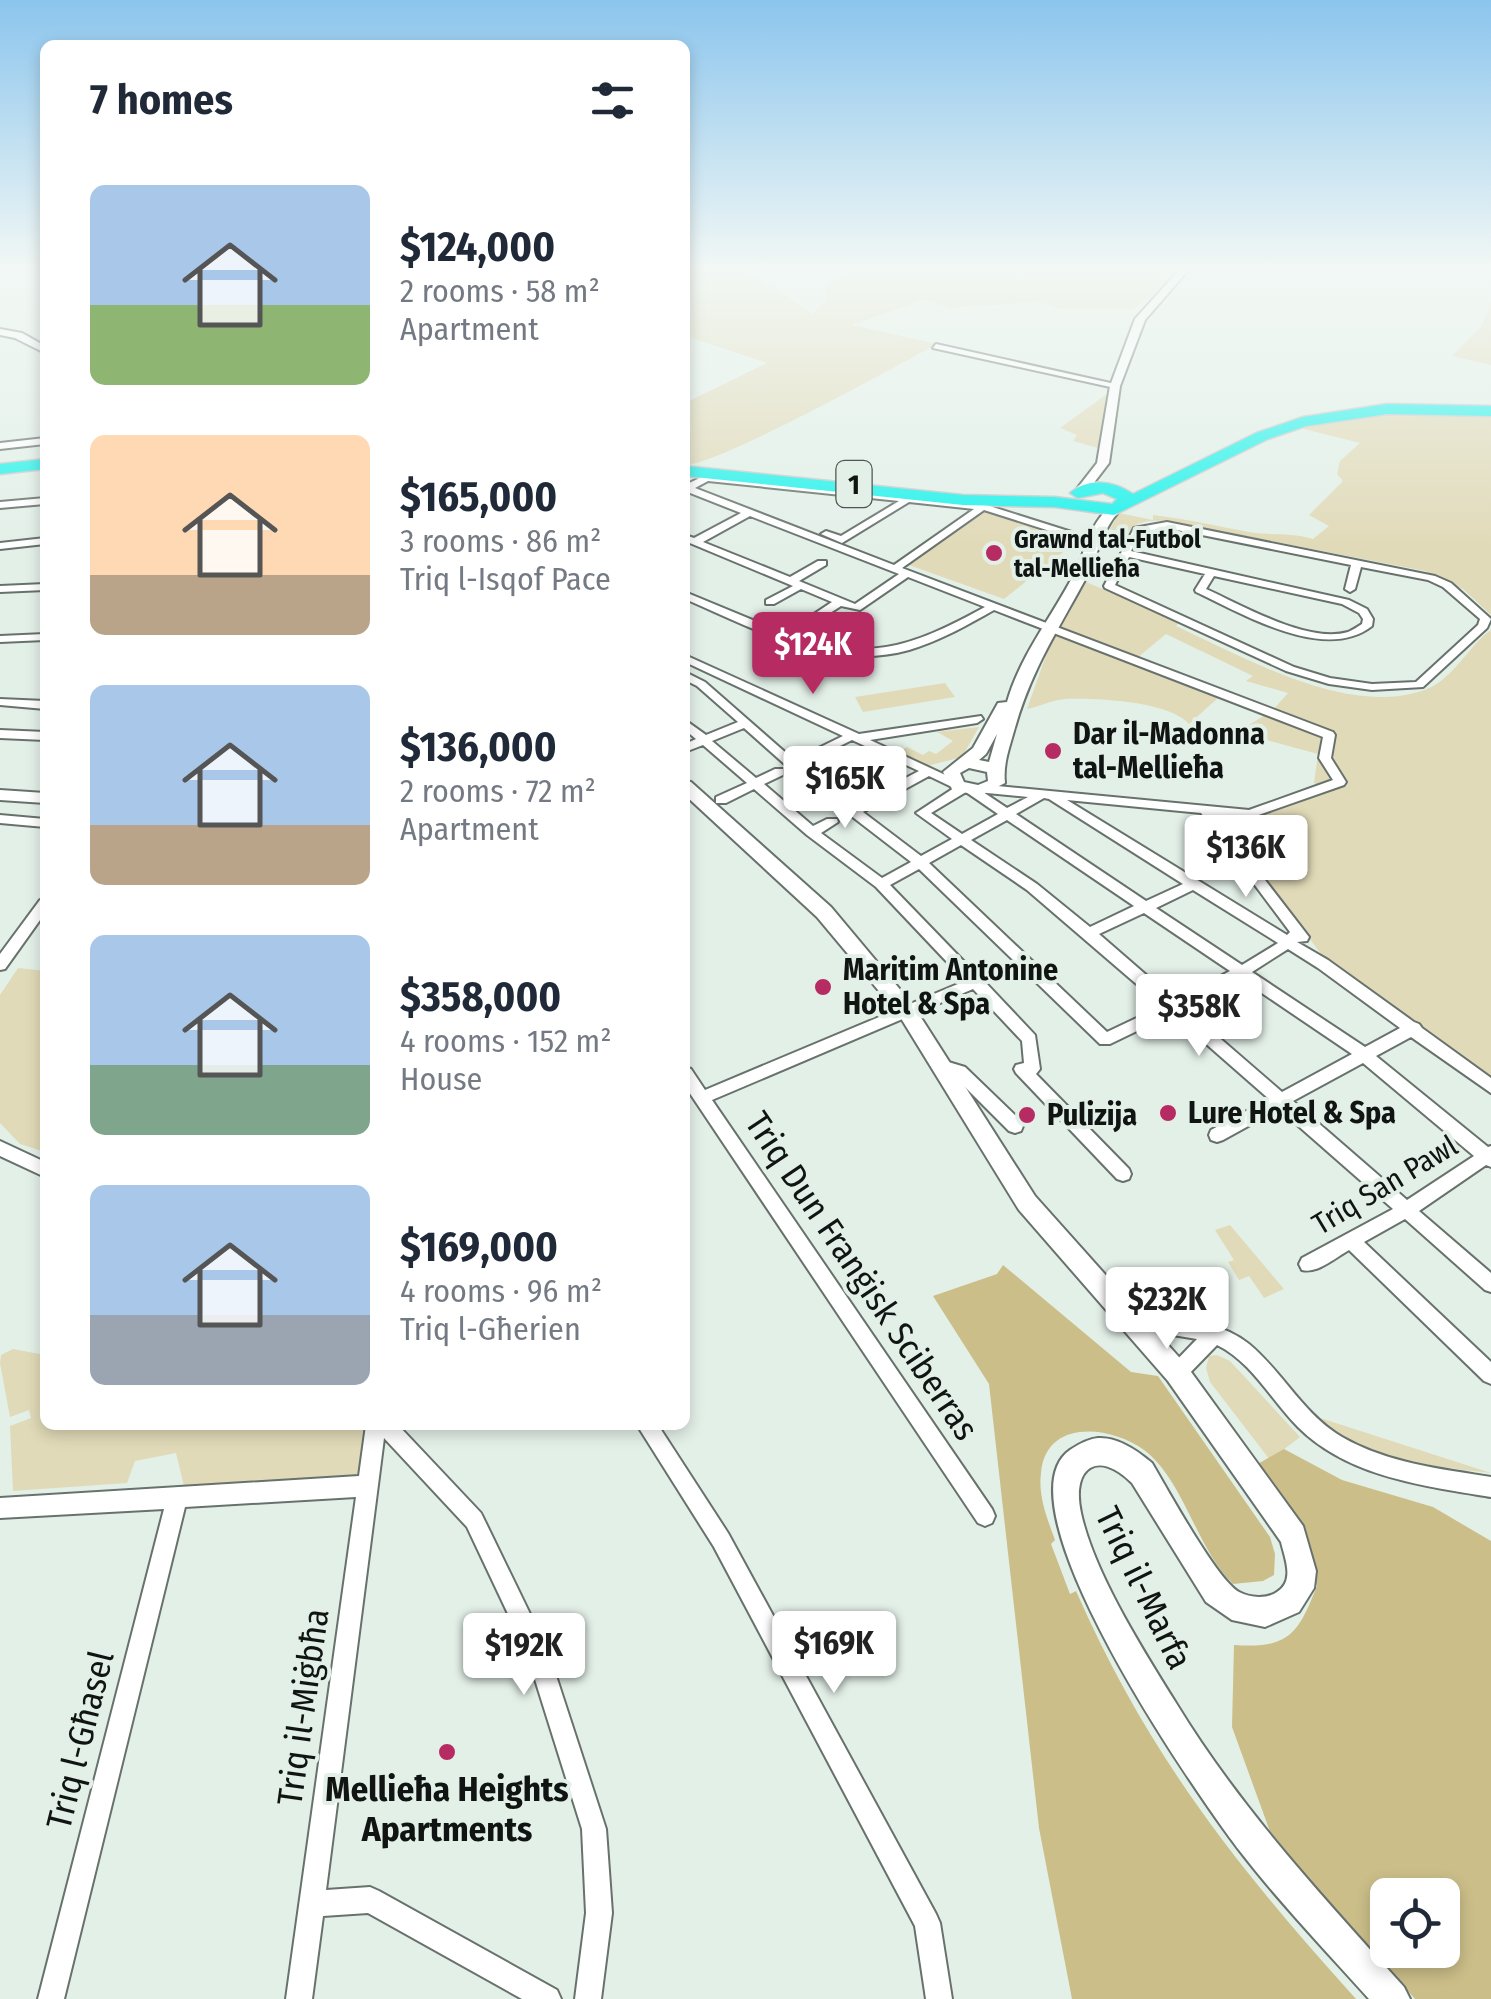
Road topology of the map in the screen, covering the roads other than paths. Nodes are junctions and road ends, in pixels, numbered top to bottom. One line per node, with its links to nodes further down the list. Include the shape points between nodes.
1 (1004, 361): 3 (street)
2 (1124, 361): 3 (main road)
3 (1114, 386): 12 (main road)
4 (1491, 409): 12 (highway, via 1398,403 1300,416 1252,432 1152,484); 18 (highway, via 1387,409 1303,422)
5 (40, 442): 6 (main road)
6 (0, 446)
7 (40, 465): 8 (highway)
8 (0, 469)
9 (690, 479): 13 (highway, 1)
10 (690, 479): 15 (street)
11 (690, 482): 19 (street)
12 (1105, 484): 13 (highway); 18 (highway, via 1126,497)
13 (1082, 498): 18 (highway); 23 (main road, via 1094,517 1090,534)
14 (40, 501): 16 (street)
15 (905, 501): 17 (street); 20 (street, via 842,540)
16 (0, 505)
17 (984, 507): 23 (street); 28 (street)
18 (1120, 508): 23 (main road, via 1103,519)
19 (750, 512): 22 (street); 25 (street)
20 (785, 522)
21 (40, 542): 24 (street)
22 (693, 542): 31 (street)
23 (1096, 543): 30 (main road)
24 (0, 546)
25 (844, 550): 28 (street); 31 (street)
26 (1125, 554): 27 (street, via 1137,530 1167,524); 29 (street); 30 (street)
27 (1357, 562): 30 (street, via 1447,585 1486,618 1483,626 1419,685 1372,688 1290,669); 34 (street)
28 (902, 570): 39 (street, via 856,608); 40 (street)
29 (1211, 573): 35 (street); 35 (street, via 1345,602 1363,611 1368,626 1344,638 1309,635)
30 (1095, 580): 41 (main road)
31 (795, 583): 38 (street); 39 (street)
32 (40, 588): 33 (street)
33 (0, 589)
34 (1350, 589)
35 (1200, 590): 37 (street)
36 (690, 597): 42 (street, via 746,615)
37 (1184, 599)
38 (770, 602)
39 (840, 602): 42 (street)
40 (991, 608): 41 (street); 42 (street, via 935,640 872,654 808,649)
41 (1048, 626): 49 (main road); 70 (street, via 1329,735 1324,758 1340,782 1250,814)
42 (773, 632)
43 (40, 636): 44 (street)
44 (0, 639)
45 (690, 660): 57 (street)
46 (690, 678): 47 (street)
47 (701, 684): 48 (street); 53 (street)
48 (690, 687)
49 (1018, 689): 63 (main road); 63 (main road, via 980,751)
50 (0, 702): 51 (street)
51 (40, 705)
52 (976, 719): 57 (street)
53 (744, 724): 58 (street); 60 (street)
54 (690, 728): 58 (street)
55 (0, 734): 56 (street)
56 (40, 736)
57 (854, 737): 60 (street); 61 (street)
58 (704, 740): 59 (street); 64 (street)
59 (690, 746)
60 (793, 765): 71 (street)
61 (926, 771): 63 (street); 71 (street)
62 (780, 772): 64 (street)
63 (974, 778): 68 (street); 72 (street); 77 (street, via 922,813)
64 (754, 785): 69 (street); 76 (street)
65 (690, 791): 89 (main road, Triq il-Marfa, via 824,912)
66 (0, 795): 67 (main road)
67 (40, 796)
68 (1047, 796): 70 (street); 72 (street); 80 (street)
69 (721, 800)
70 (1204, 810): 84 (street)
71 (854, 811): 78 (street)
72 (1006, 815): 77 (street); 81 (street)
73 (0, 819): 74 (street)
74 (40, 822)
75 (832, 822): 76 (street)
76 (812, 832): 79 (street)
77 (963, 841): 78 (street); 83 (street)
78 (920, 863): 79 (street); 88 (street, via 1105,1042)
79 (881, 884): 87 (street)
80 (1192, 885): 81 (street); 84 (street)
81 (1144, 907): 83 (street); 86 (street)
82 (40, 909): 85 (street)
83 (1089, 933): 88 (street)
84 (1294, 938): 86 (street); 90 (street)
85 (0, 964)
86 (1242, 971): 88 (street); 91 (street)
87 (978, 982): 89 (street); 102 (street, via 1030,1039 1032,1068 1022,1069)
88 (1172, 1006): 96 (street)
89 (906, 1010): 92 (main road, Triq il-Marfa); 95 (street)
90 (1414, 1028): 91 (street); 94 (street)
91 (1366, 1056): 96 (street); 100 (street)
92 (945, 1067): 97 (street, via 959,1071); 107 (main road, Triq il-Marfa, via 1028,1203)
93 (690, 1080): 95 (street, Triq Dun Franġisk Sciberras)
94 (1491, 1087)
95 (702, 1098): 118 (street, Triq Dun Franġisk Sciberras)
96 (1282, 1100): 98 (street); 103 (street)
97 (1015, 1126)
98 (1217, 1135)
99 (0, 1148): 101 (street)
100 (1489, 1157): 103 (street, Triq San Pawl)
101 (40, 1168)
102 (1123, 1174)
103 (1406, 1210): 104 (street, Triq San Pawl); 106 (street)
104 (1350, 1242): 105 (street, Triq San Pawl); 110 (street)
105 (1308, 1264)
106 (1491, 1284)
107 (1130, 1321): 108 (street); 109 (main road, Triq il-Marfa)
108 (1213, 1336): 109 (street); 115 (street, via 1241,1349 1290,1407 1333,1443 1375,1463)
109 (1177, 1373): 125 (main road, Triq il-Marfa, via 1293,1536 1302,1571 1295,1596 1265,1612 1232,1606 1142,1473 1108,1451 1080,1456 1065,1472 1069,1525 1120,1634 1185,1748 1252,1841)
110 (1491, 1376)
111 (375, 1430): 114 (street, Triq il-Miġbħa)
112 (390, 1430): 123 (street, via 474,1520 537,1651 594,1829 599,1913)
113 (650, 1430): 124 (street, via 720,1540 927,1923)
114 (369, 1486): 116 (street); 119 (street, Triq il-Miġbħa)
115 (1491, 1487)
116 (177, 1497): 117 (street); 120 (street, Triq l-Għasel)
117 (0, 1508)
118 (985, 1516)
119 (312, 1904): 121 (street, Triq il-Miġbħa); 122 (street, via 370,1900)
120 (51, 1999)
121 (299, 1999)
122 (548, 1999)
123 (588, 1999)
124 (939, 1999)
125 (1392, 1999)

